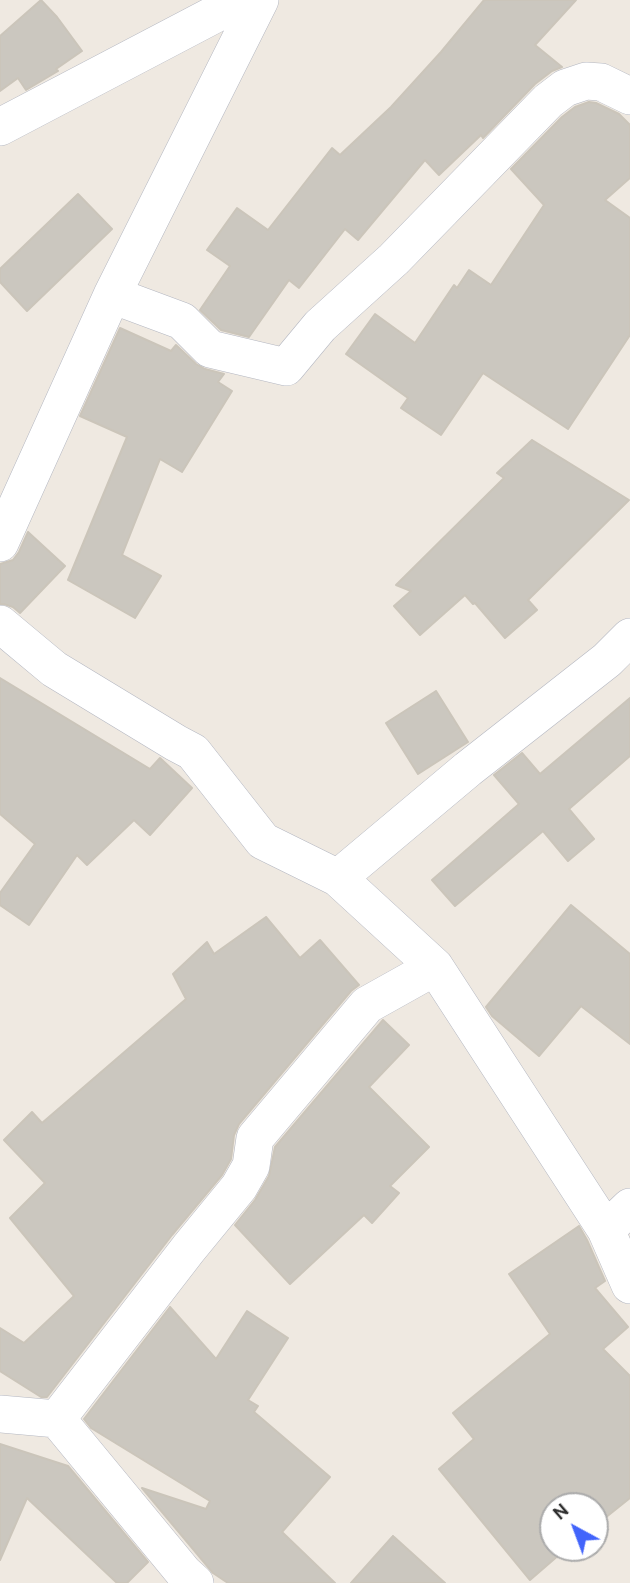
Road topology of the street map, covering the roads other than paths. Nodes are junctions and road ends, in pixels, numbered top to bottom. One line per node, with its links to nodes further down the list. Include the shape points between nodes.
1 (242, 0): 4 (street)
2 (260, 0): 5 (street)
3 (630, 96): 5 (street, via 601,82 586,81 565,88 548,101 394,259 320,326 286,367 210,349 182,321)
4 (0, 127)
5 (112, 295): 6 (street)
6 (0, 543)
7 (0, 624): 9 (street, via 54,668 193,752 263,841)
8 (630, 637): 9 (street)
9 (338, 878): 10 (street)
10 (435, 967): 11 (street); 14 (street, via 367,1005 255,1139 251,1166 239,1187)
11 (618, 1219): 12 (street)
12 (630, 1285)
13 (0, 1413): 14 (street)
14 (57, 1419): 15 (street)
15 (183, 1580)

